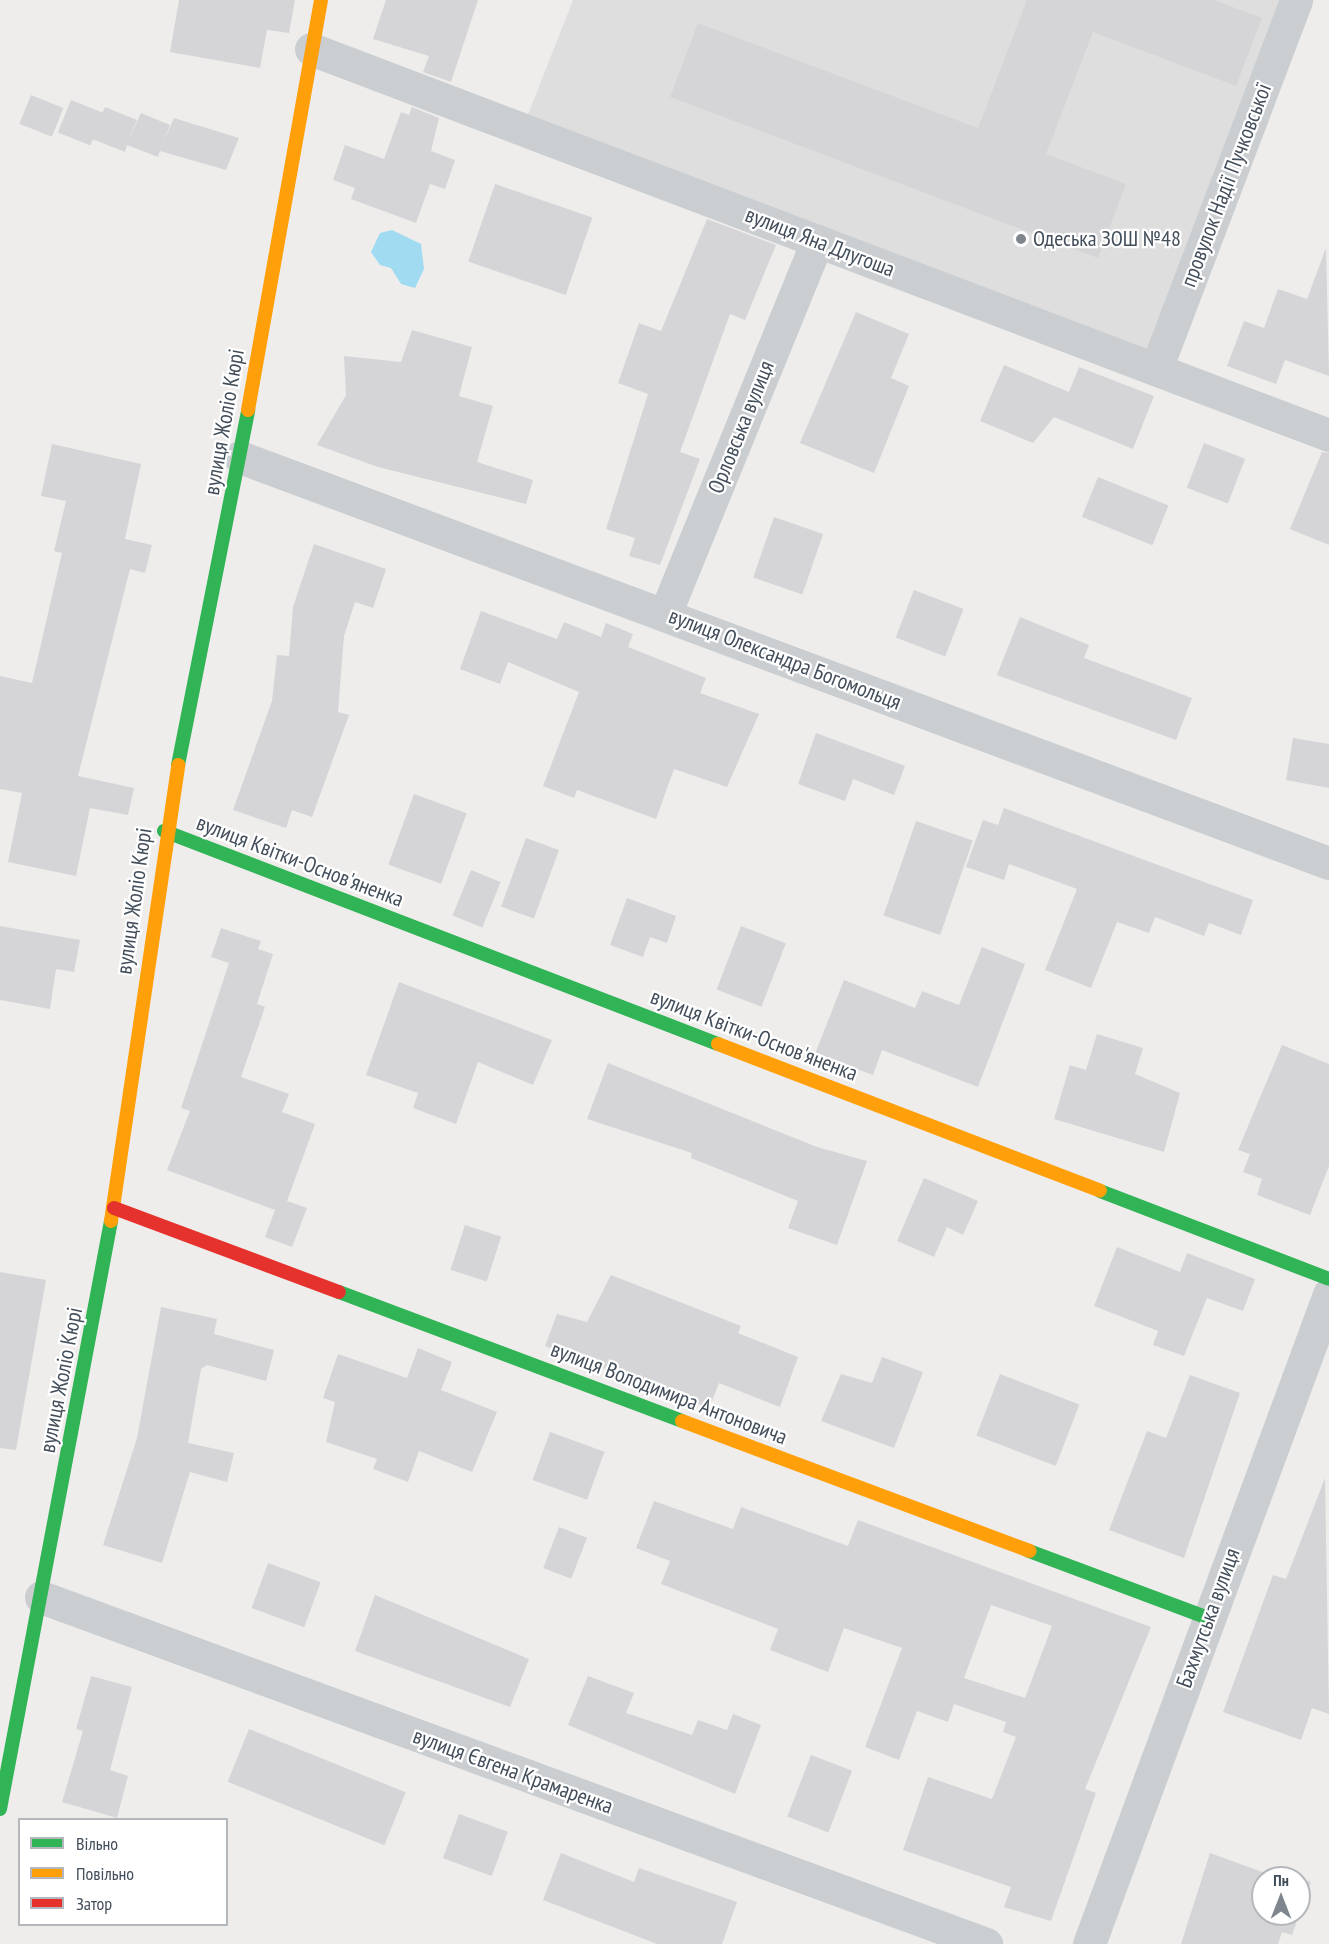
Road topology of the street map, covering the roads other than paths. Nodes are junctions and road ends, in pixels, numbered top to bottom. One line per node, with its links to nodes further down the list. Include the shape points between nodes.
1 (321, 0): 3 (street, вулиця Жоліо Кюрі)
2 (1296, 0): 5 (street, провулок Надії Пучковської)
3 (311, 49): 4 (street, вулиця Яна Длугоша); 7 (street, вулиця Жоліо Кюрі)
4 (817, 241): 5 (street, вулиця Яна Длугоша); 8 (street, Орловська вулиця)
5 (1156, 369): 6 (street, вулиця Яна Длугоша)
6 (1329, 435)
7 (240, 457): 8 (street, вулиця Олександра Богомольця); 9 (street, вулиця Жоліо Кюрі)
8 (664, 614): 10 (street, вулиця Олександра Богомольця)
9 (164, 831): 11 (street, вулиця Жоліо Кюрі); 12 (street, вулиця Квітки-Основ'яненка)
10 (1329, 863)
11 (114, 1208): 14 (street, вулиця Жоліо Кюрі); 15 (street, вулиця Володимира Антоновича)
12 (1329, 1278)
13 (1329, 1293): 15 (street, Бахмутська вулиця)
14 (41, 1597): 16 (street, вулиця Жоліо Кюрі); 17 (street, вулиця Євгена Крамаренка)
15 (1208, 1617): 18 (street, Бахмутська вулиця)
16 (0, 1809)
17 (986, 1944)
18 (1089, 1944)

